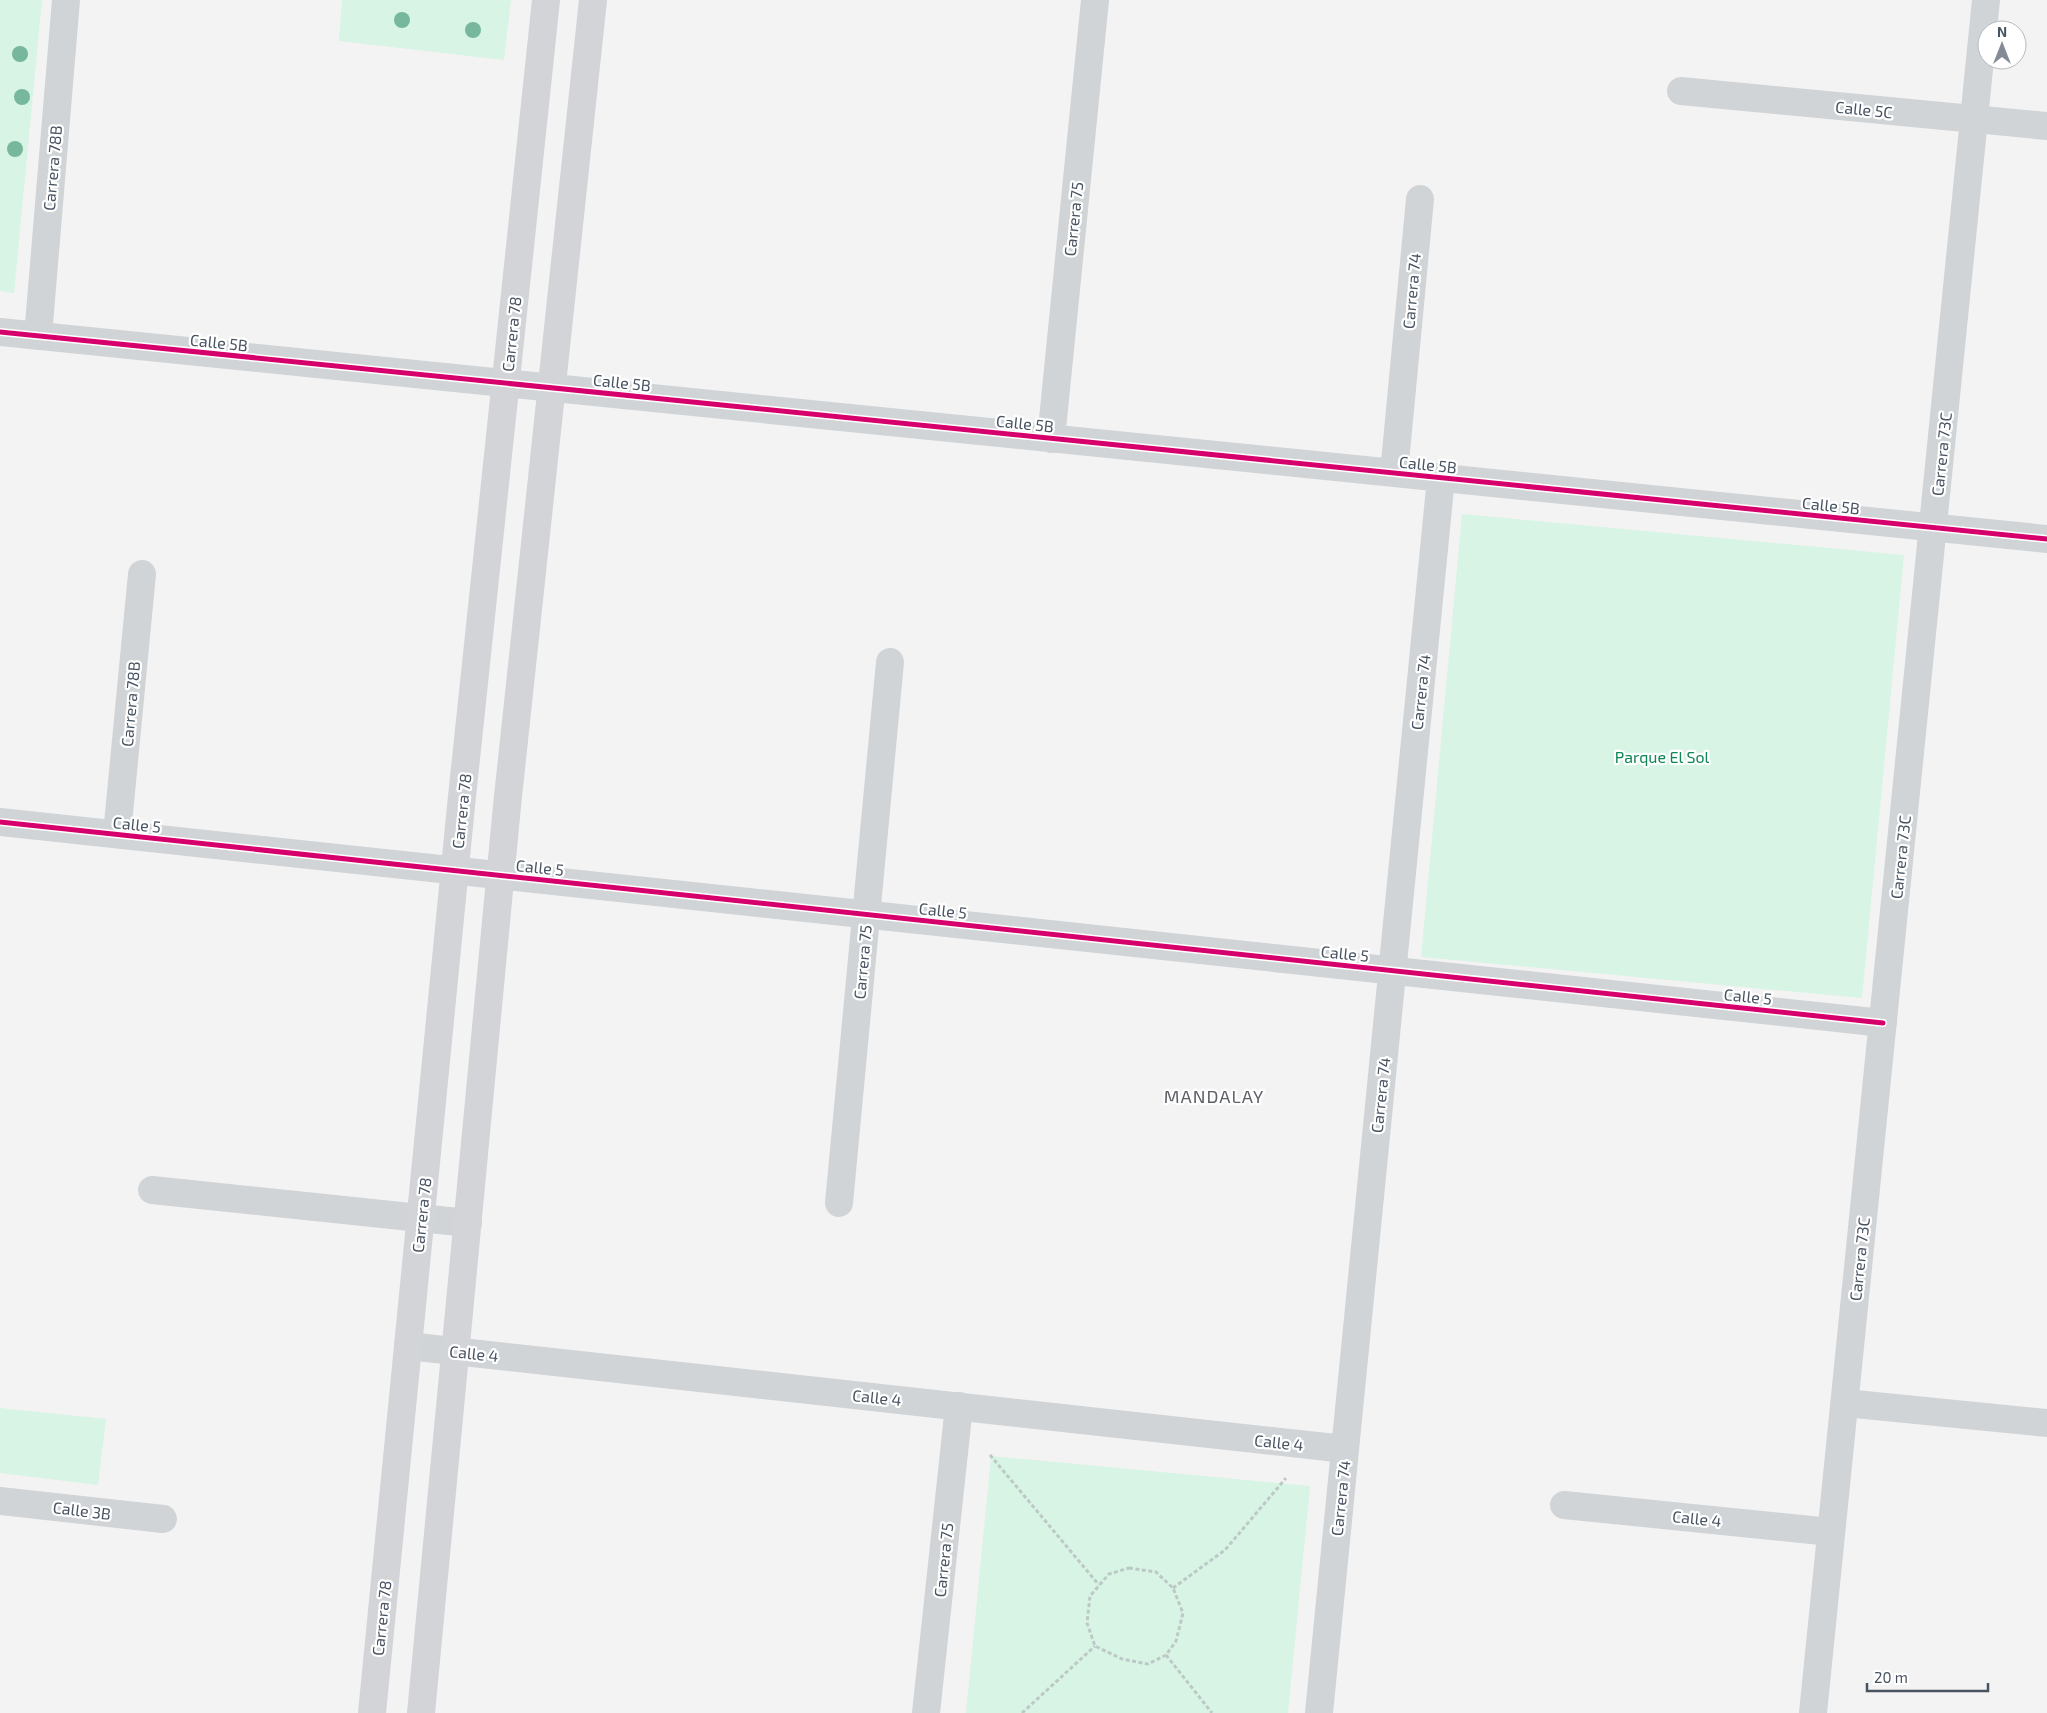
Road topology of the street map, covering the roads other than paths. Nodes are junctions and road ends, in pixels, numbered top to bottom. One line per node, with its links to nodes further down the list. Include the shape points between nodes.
1 (66, 0): 11 (street, Carrera 78B)
2 (546, 0): 12 (street, Carrera 78)
3 (593, 0): 13 (street)
4 (1096, 0): 14 (street, Carrera 75)
5 (1986, 0): 7 (street, Carrera 73C)
6 (1681, 90): 7 (street, Calle 5C)
7 (1974, 119): 8 (street, Calle 5C); 17 (street, Carrera 73C)
8 (2047, 126)
9 (1420, 199): 15 (street, Carrera 74)
10 (0, 332): 11 (street, Calle 5B)
11 (38, 336): 12 (street, Calle 5B)
12 (505, 383): 13 (street, Calle 5B); 23 (street, Carrera 78)
13 (552, 388): 14 (street, Calle 5B); 24 (street)
14 (1051, 439): 15 (street, Calle 5B)
15 (1394, 473): 16 (street, Calle 5B)
16 (1441, 478): 17 (street, Calle 5B); 26 (street, Carrera 74)
17 (1933, 528): 18 (street, Calle 5B); 27 (street, Carrera 73C)
18 (2047, 539)
19 (142, 574): 22 (street, Carrera 78B)
20 (890, 662): 25 (street, Carrera 75)
21 (0, 822): 22 (street, Calle 5)
22 (117, 834): 23 (street, Calle 5)
23 (455, 871): 24 (street, Calle 5); 30 (street, Carrera 78)
24 (501, 875): 25 (street, Calle 5); 31 (street)
25 (866, 914): 26 (street, Calle 5); 29 (street, Carrera 75)
26 (1392, 970): 27 (street, Calle 5); 37 (street, Carrera 74)
27 (1883, 1023): 34 (street, Carrera 73C)
28 (152, 1190): 30 (street)
29 (839, 1203)
30 (421, 1218): 31 (street); 32 (street, Carrera 78)
31 (468, 1223): 33 (street)
32 (408, 1346): 33 (street, Calle 4); 42 (street, Carrera 78)
33 (455, 1351): 35 (street, Calle 4); 43 (street)
34 (1844, 1403): 36 (street); 41 (street, Carrera 73C)
35 (959, 1406): 37 (street, Calle 4); 44 (street, Carrera 75)
36 (2047, 1423)
37 (1332, 1448): 45 (street, Carrera 74)
38 (0, 1501): 40 (street, Calle 3B)
39 (1564, 1505): 41 (street, Calle 4)
40 (164, 1520)
41 (1831, 1532): 46 (street, Carrera 73C)
42 (372, 1713)
43 (421, 1713)
44 (926, 1713)
45 (1320, 1713)
46 (1813, 1713)

